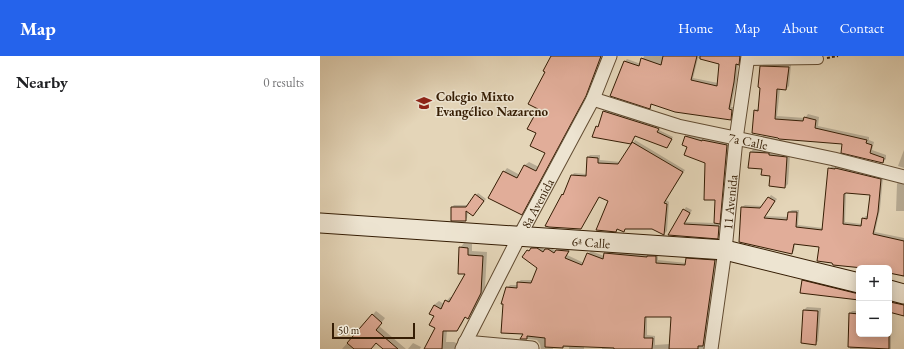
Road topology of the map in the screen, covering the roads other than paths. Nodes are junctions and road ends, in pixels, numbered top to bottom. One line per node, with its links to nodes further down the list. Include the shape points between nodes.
1 (610, 56): 4 (street, 8a Avenida)
2 (748, 58): 3 (street); 5 (street, 11 Avenida)
3 (818, 59)
4 (593, 99): 5 (street, 7a Calle, via 678,126); 8 (street, 8a Avenida)
5 (736, 139): 6 (street, 7a Calle, via 834,159); 9 (street, 11 Avenida)
6 (904, 177)
7 (320, 224): 8 (main road, 6ª Calle)
8 (519, 238): 9 (main road, 6ª Calle); 13 (street, 8a Avenida)
9 (725, 250): 10 (main road, 6ª Calle); 15 (street, 11 Avenida)
10 (856, 282)
11 (892, 291): 12 (main road)
12 (904, 294)
13 (463, 346): 14 (street)
14 (532, 348)
15 (711, 349)

